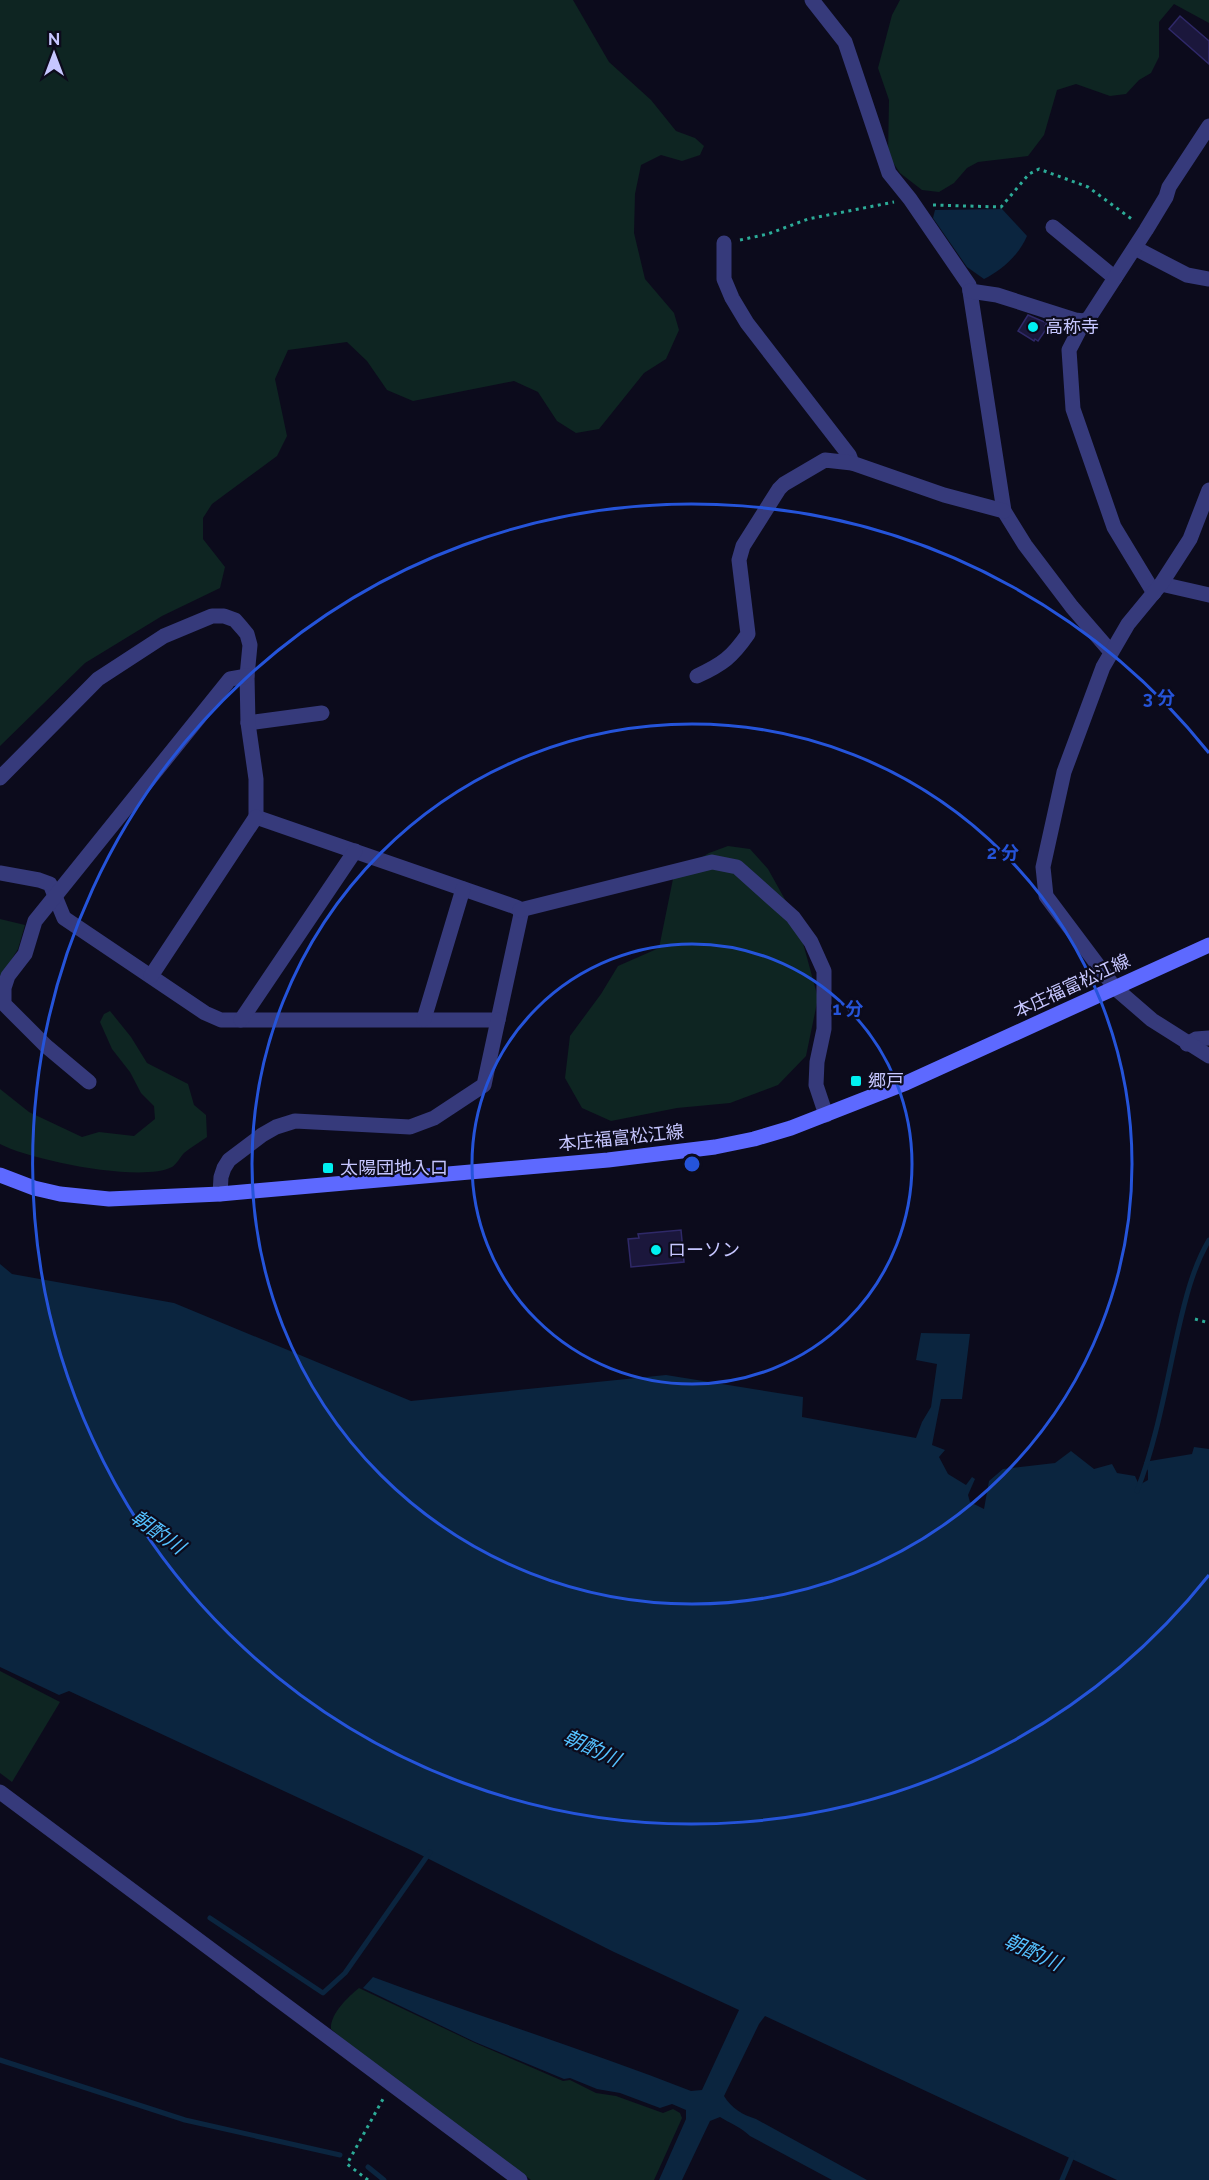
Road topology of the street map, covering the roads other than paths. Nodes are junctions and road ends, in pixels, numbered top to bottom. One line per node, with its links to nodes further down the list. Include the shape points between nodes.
1 (812, 0): 8 (street, via 845,42 889,173)
2 (1209, 126): 5 (street)
3 (1053, 227): 6 (street)
4 (724, 243): 10 (street, via 724,279 737,307)
5 (1135, 248): 6 (street); 7 (street, via 1187,275)
6 (1115, 278): 9 (street)
7 (1209, 279)
8 (970, 291): 9 (street, via 997,295); 12 (street)
9 (1084, 321): 13 (street, via 1069,350 1073,409 1114,526)
10 (852, 463): 12 (street); 17 (street, via 825,460 778,489 743,546 739,560 748,634 733,656)
11 (1209, 490): 13 (street, via 1190,539)
12 (1004, 511): 15 (street, via 1072,607)
13 (1158, 589): 14 (street); 15 (street, via 1128,624)
14 (1209, 595)
15 (1111, 652): 29 (street, via 1064,772 1043,867 1046,896)
16 (248, 676): 19 (street); 20 (street, via 248,634 235,620 212,616 164,636 98,679); 25 (street, via 230,679)
17 (698, 676)
18 (322, 713): 19 (street)
19 (248, 723): 21 (street, via 256,779)
20 (0, 778)
21 (256, 817): 22 (street); 28 (street)
22 (355, 851): 24 (street); 31 (street)
23 (0, 873): 25 (street, via 50,884)
24 (464, 888): 26 (street); 30 (street)
25 (56, 895): 28 (street, via 64,918); 36 (street, via 35,921 25,954 8,976 4,1004)
26 (520, 910): 32 (street); 37 (street, via 712,862 737,867 793,916 824,971 824,1029 816,1085)
27 (1209, 945): 29 (main road, 本庄福富松江線)
28 (151, 976): 31 (street, via 205,1013 222,1020)
29 (1115, 988): 34 (street); 37 (main road, 本庄福富松江線)
30 (424, 1019): 31 (street); 32 (street)
31 (241, 1020)
32 (498, 1020): 39 (street, via 484,1086 434,1118 410,1127 295,1121 262,1135 230,1160 221,1177)
33 (1209, 1038): 34 (street)
34 (1187, 1044): 35 (street)
35 (1209, 1056)
36 (89, 1082)
37 (826, 1115): 39 (main road, 本庄福富松江線, via 754,1139 681,1153)
38 (0, 1174): 39 (main road, 本庄福富松江線, via 34,1188 85,1197)
39 (220, 1194)
40 (0, 1792): 41 (street)
41 (520, 2180)

